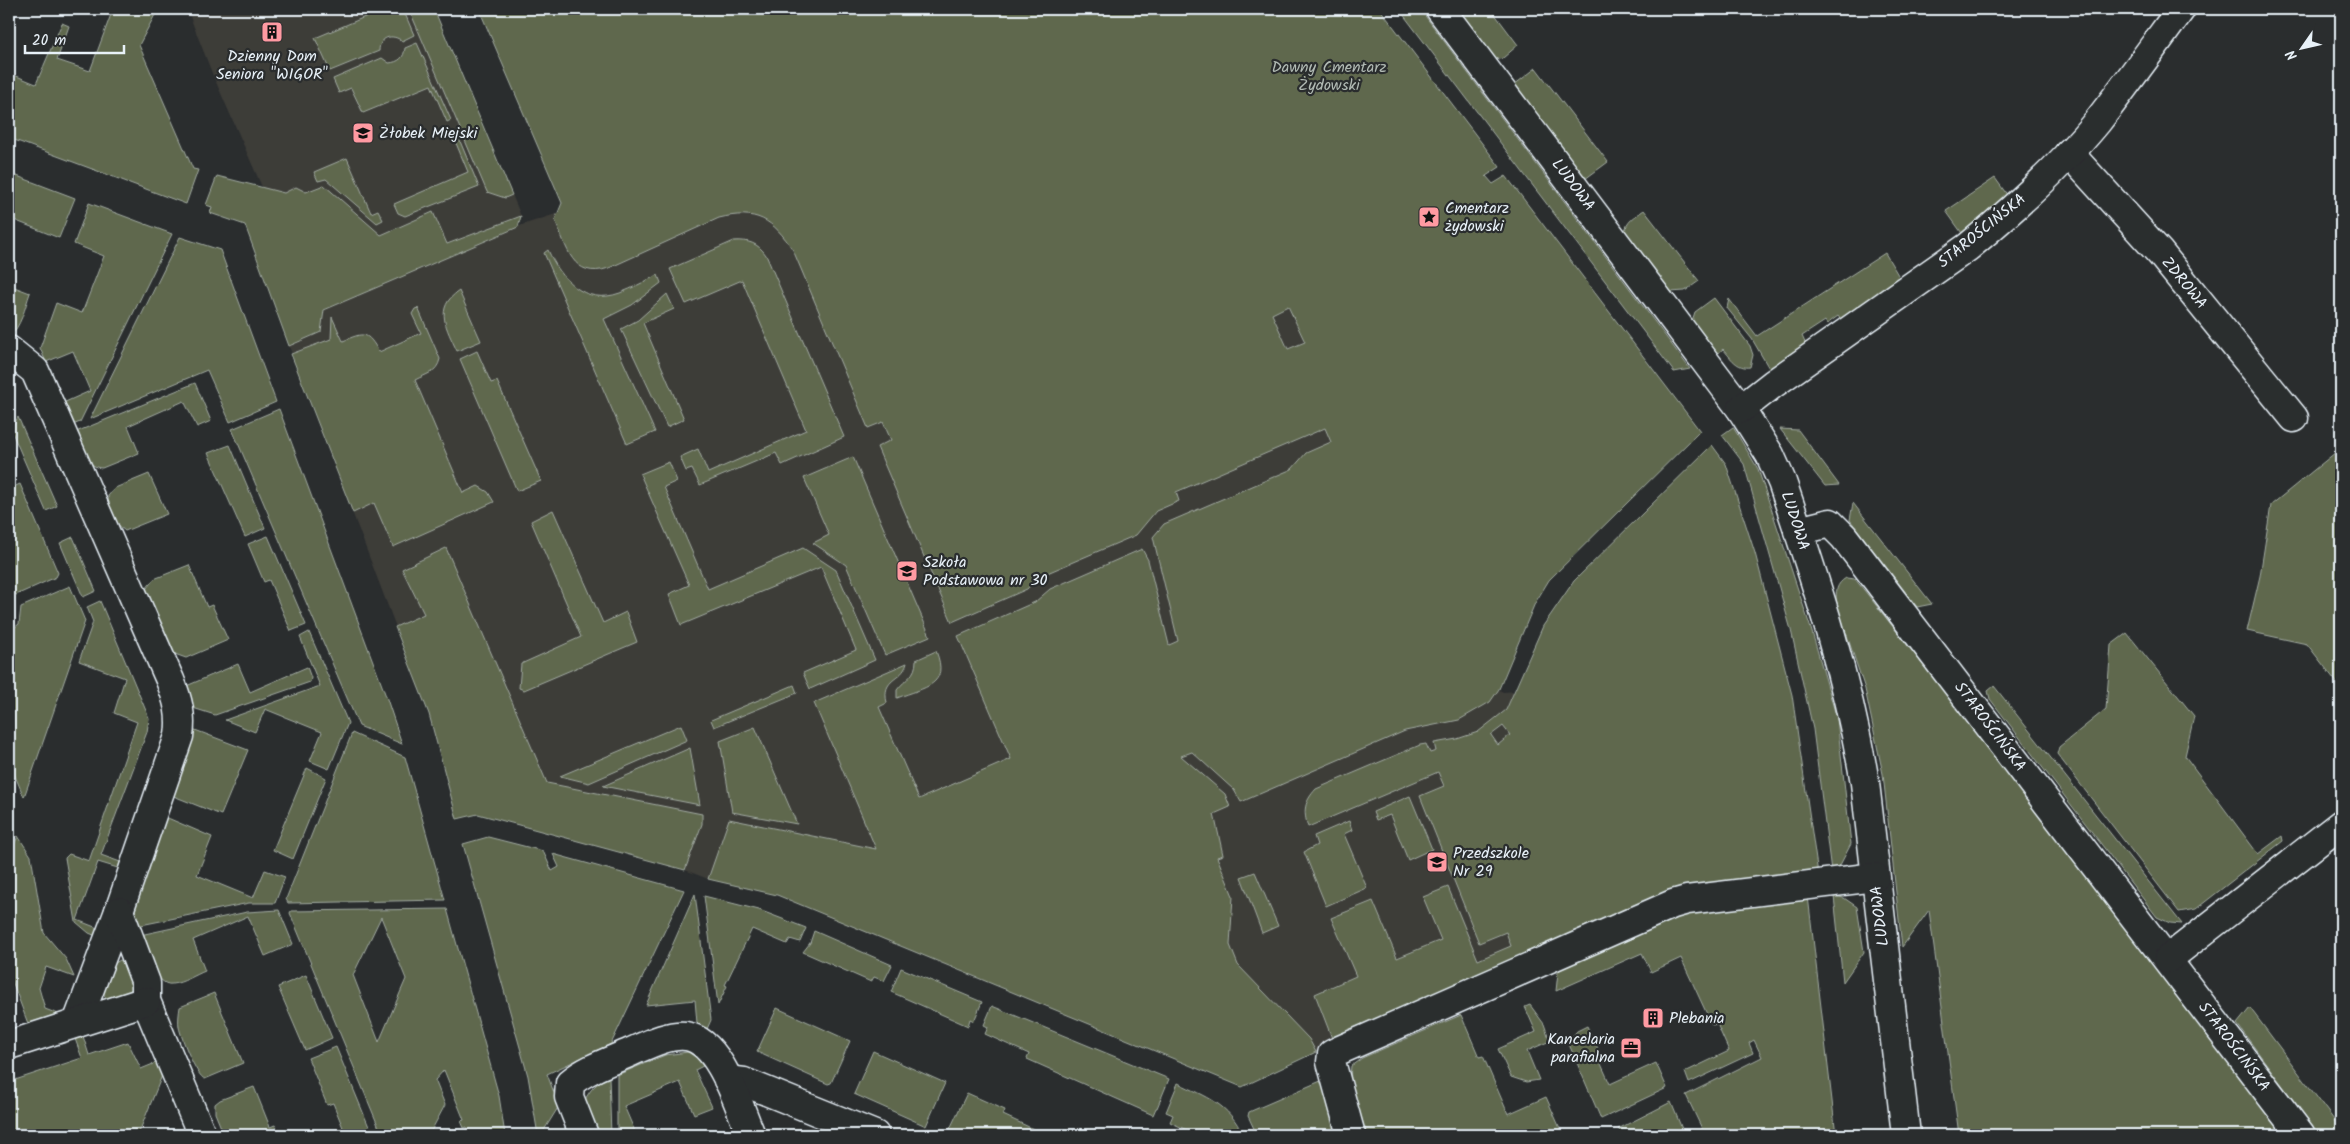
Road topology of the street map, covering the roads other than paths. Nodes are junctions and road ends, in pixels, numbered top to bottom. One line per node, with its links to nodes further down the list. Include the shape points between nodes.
1 (1440, 9): 5 (street, LUDOWA)
2 (2181, 9): 3 (street, STAROŚCIŃSKA, via 2116,98)
3 (2070, 153): 5 (street, STAROŚCIŃSKA, via 1968,247); 6 (street, ZDROWA, via 2160,253)
4 (9, 350): 10 (street, via 34,371 178,701 182,720)
5 (1741, 409): 7 (street, LUDOWA, via 1770,455)
6 (2294, 418)
7 (1798, 530): 9 (street, LUDOWA, via 1854,723); 11 (street, STAROŚCIŃSKA, via 1830,523 1844,538)
8 (2341, 824): 11 (street)
9 (1875, 877): 20 (street, via 1673,904 1340,1050 1332,1054 1331,1062); 21 (street, LUDOWA)
10 (119, 911): 12 (street, via 146,983); 13 (street)
11 (2168, 959): 22 (street, STAROŚCIŃSKA)
12 (146, 1001): 13 (street); 16 (street)
13 (77, 1023): 14 (street)
14 (9, 1045)
15 (728, 1080): 17 (street, via 717,1056 700,1042 686,1036 651,1043 580,1074 570,1083 568,1097); 18 (street); 19 (street, via 744,1082)
16 (202, 1135)
17 (584, 1135)
18 (751, 1135)
19 (875, 1135)
20 (1351, 1135)
21 (1906, 1135)
22 (2301, 1135)

